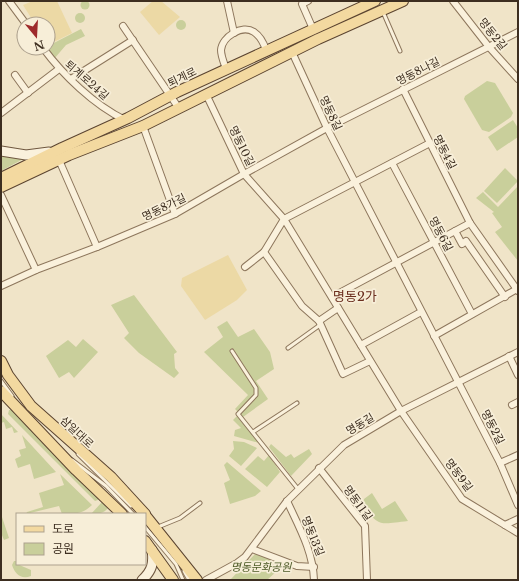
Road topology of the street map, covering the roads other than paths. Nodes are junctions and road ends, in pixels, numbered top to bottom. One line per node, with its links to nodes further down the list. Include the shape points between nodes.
1 (9, 1): 8 (street)
2 (226, 1): 12 (street)
3 (308, 1): 10 (street, via 302,4)
4 (375, 1): 10 (main road, 퇴계로)
5 (403, 1): 7 (main road, 퇴계로)
6 (453, 1): 14 (street, 명동2길)
7 (382, 10): 16 (lane); 17 (main road, 퇴계로)
8 (20, 16)
9 (123, 26): 13 (street)
10 (313, 29): 15 (main road, 퇴계로)
11 (518, 32): 14 (street, 명동8나길)
12 (234, 33): 15 (street, via 254,32); 20 (street, via 227,37 221,50)
13 (133, 40): 22 (street); 27 (street)
14 (489, 46): 23 (street, 명동2길); 24 (street, 명동8나길)
15 (266, 50): 20 (main road, 퇴계로)
16 (400, 51)
17 (292, 52): 26 (main road, 퇴계로); 32 (street, 명동8길)
18 (49, 56): 19 (street, 퇴계로24길)
19 (59, 69): 22 (street, 퇴계로24길); 25 (street)
20 (226, 69): 27 (main road, 퇴계로)
21 (15, 75): 25 (street)
22 (71, 79): 30 (street, 퇴계로24길, via 100,105)
23 (518, 79)
24 (403, 89): 32 (street, 명동8나길); 33 (street, 명동4길)
25 (28, 93): 29 (street)
26 (206, 94): 28 (main road, 퇴계로); 40 (street, 명동10길)
27 (170, 95): 28 (street); 30 (main road, 퇴계로)
28 (178, 107): 31 (main road, 퇴계로)
29 (1, 113)
30 (125, 120): 35 (main road, 퇴계로)
31 (143, 126): 35 (main road, 퇴계로); 45 (street)
32 (327, 128): 40 (street, 명동8가길); 42 (street, 명동8길)
33 (430, 143): 38 (street); 47 (street, 명동4길)
34 (1, 151): 36 (main road, via 26,155)
35 (66, 151): 36 (main road); 37 (main road, 퇴계로); 41 (main road, 퇴계로); 43 (main road, 퇴계로)
36 (48, 153): 39 (main road)
37 (59, 160): 44 (main road, 퇴계로); 50 (street)
38 (392, 163): 42 (street); 49 (street, 명동6길)
39 (1, 173)
40 (244, 174): 45 (street, 명동8가길); 46 (street, 명동10길)
41 (1, 178)
42 (355, 182): 46 (street); 52 (street, 명동8길)
43 (1, 187)
44 (1, 194): 54 (street, 퇴계로)
45 (175, 214): 50 (street, 명동8가길)
46 (284, 219): 51 (street); 57 (street, 명동10길)
47 (470, 223): 48 (street); 56 (street, 명동4길)
48 (455, 231): 49 (street); 58 (street, via 462,244 466,241)
49 (434, 242): 52 (street); 61 (street, 명동6길)
50 (97, 247): 54 (street, 명동8가길)
51 (264, 252): 53 (street); 62 (street, via 302,306)
52 (395, 262): 57 (street); 60 (street, 명동8길)
53 (245, 267)
54 (36, 270): 55 (street, 명동8가길)
55 (1, 286)
56 (518, 290): 58 (street)
57 (332, 297): 59 (street, 명동10길)
58 (505, 297): 61 (street)
59 (338, 308): 62 (street); 64 (street, 명동10길)
60 (421, 312): 63 (street, 명동8길); 64 (street)
61 (472, 314): 63 (street)
62 (319, 323): 65 (lane); 70 (street, via 343,374)
63 (434, 336): 74 (street, 명동8길)
64 (361, 345): 70 (street, 명동10길)
65 (288, 348)
66 (232, 351): 80 (lane, via 256,388 256,395 238,414)
67 (518, 352): 68 (street, 명동길)
68 (509, 356): 72 (street); 74 (street, 명동길)
69 (1, 361): 93 (main road, 삼일대로, via 8,375 32,406 111,477)
70 (370, 361): 79 (street, 명동10길)
71 (1, 368): 92 (lane, via 28,406)
72 (518, 375)
73 (1, 381): 82 (lane)
74 (458, 382): 79 (street, 명동길); 84 (street, 명동2길)
75 (1, 391): 81 (main road)
76 (518, 402): 78 (street)
77 (297, 403): 80 (lane)
78 (512, 405)
79 (401, 411): 85 (street, 명동길, via 344,445); 97 (street, 명동9길, via 462,499)
80 (253, 432): 86 (lane)
81 (49, 441): 82 (lane); 90 (main road)
82 (58, 449): 91 (lane, via 106,486)
83 (518, 454): 84 (street)
84 (500, 463): 89 (street, 명동2길)
85 (319, 468): 86 (street, 명동길); 112 (street, 명동11길, via 365,526)
86 (298, 488): 87 (street, 명동길)
87 (287, 501): 102 (street, 명동길); 104 (street, 명동13길, via 308,546)
88 (200, 503): 99 (lane, via 180,518)
89 (518, 505)
90 (121, 513)
91 (132, 513)
92 (138, 513)
93 (144, 513)
94 (146, 515): 99 (main road, 삼일대로)
95 (518, 519): 97 (street)
96 (146, 521): 108 (lane, via 178,560)
97 (505, 525): 100 (street, 명동9길)
98 (146, 528): 107 (lane, via 176,564)
99 (156, 528): 109 (main road, 삼일대로)
100 (518, 533)
101 (146, 542): 103 (main road)
102 (252, 549): 104 (street, via 297,566); 110 (street, 명동길, via 237,563)
103 (152, 550): 105 (main road, via 152,569); 106 (main road)
104 (314, 567): 111 (street, 명동13길)
105 (142, 580)
106 (173, 580)
107 (183, 580)
108 (189, 580)
109 (197, 580)
110 (206, 580)
111 (314, 580)
112 (367, 580)

